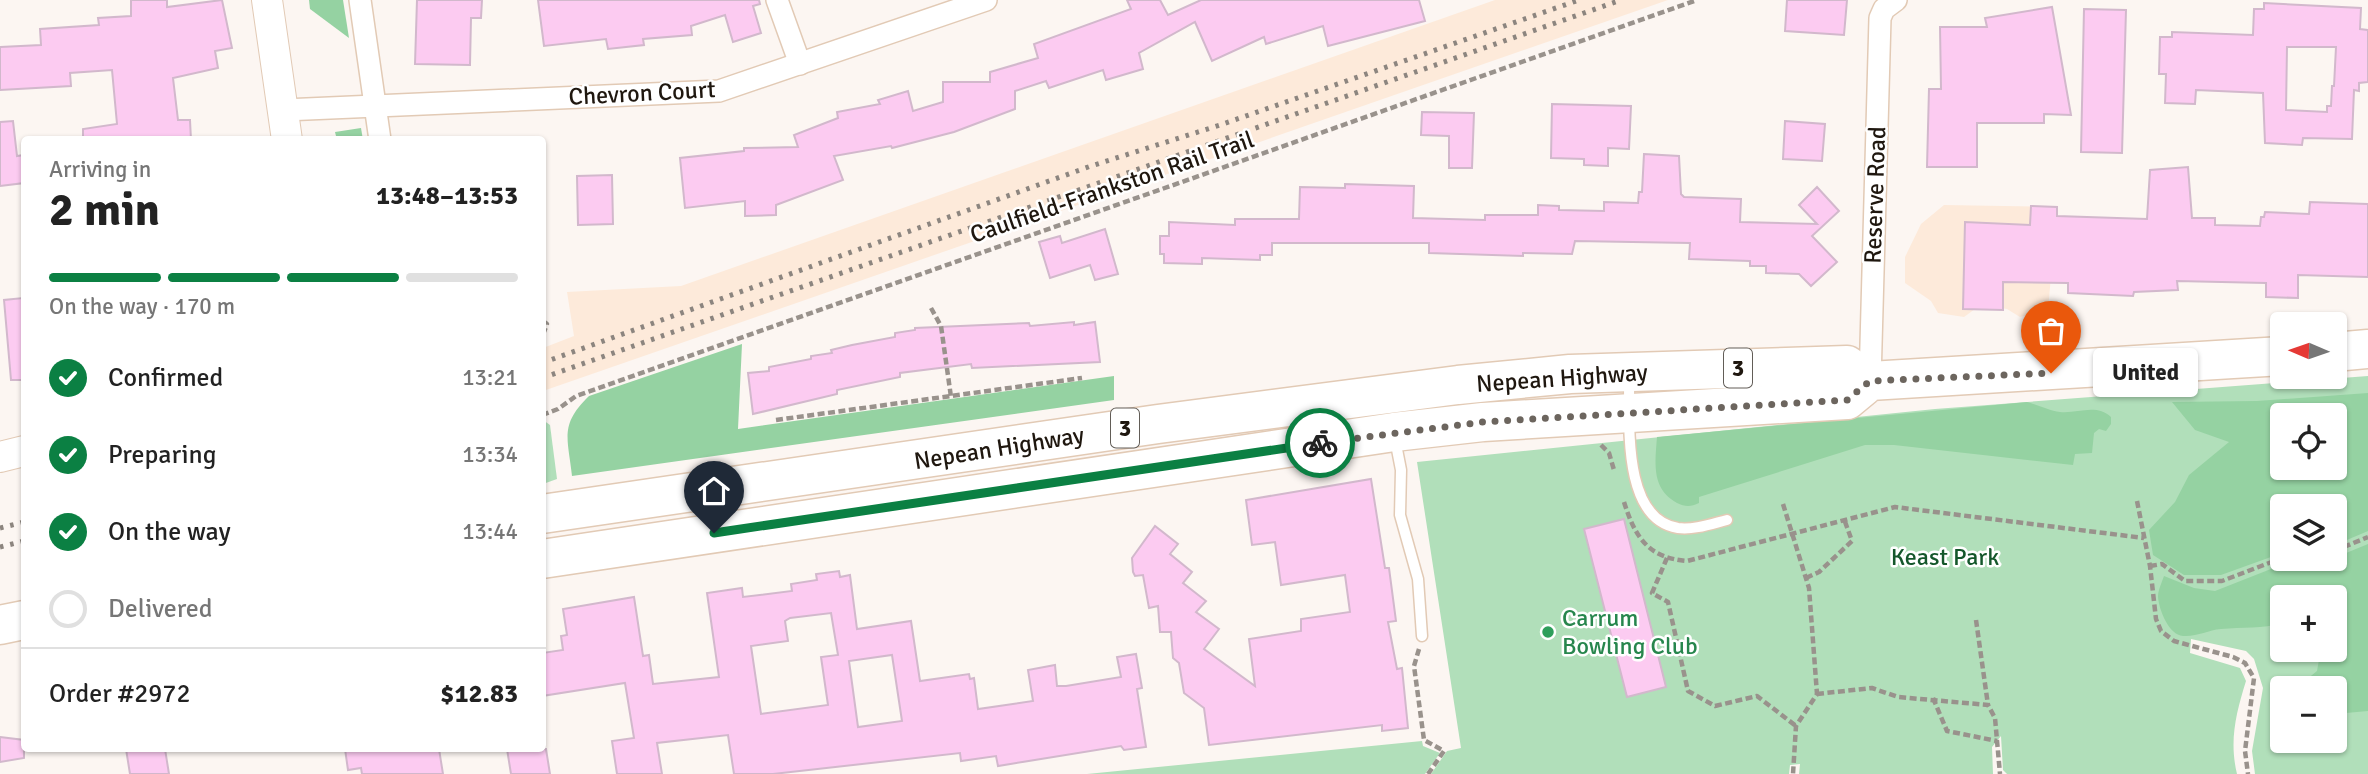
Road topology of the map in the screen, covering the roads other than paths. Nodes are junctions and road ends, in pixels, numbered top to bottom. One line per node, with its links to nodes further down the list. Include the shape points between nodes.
1 (267, 0): 8 (street)
2 (360, 0): 7 (street)
3 (777, 0): 6 (street)
4 (986, 0): 6 (street, Chevron Court)
5 (1890, 4): 16 (street, Reserve Road, via 1880,18)
6 (800, 64): 7 (street, Chevron Court, via 719,91)
7 (376, 107): 8 (street, Chevron Court); 11 (street)
8 (284, 110): 9 (street); 10 (street)
9 (287, 136)
10 (296, 136)
11 (380, 136)
12 (2368, 349): 13 (highway)
13 (2347, 351)
14 (2270, 357): 16 (highway)
15 (1629, 372): 16 (highway, Nepean Highway / 3, via 1847,365); 17 (lane); 21 (highway, Nepean Highway / 3, via 1458,385 1255,411)
16 (1870, 381): 17 (highway, Nepean Highway / 3, via 1847,400)
17 (1629, 414): 18 (highway, Nepean Highway / 3); 22 (lane, via 1635,479 1649,510 1679,528)
18 (1394, 432): 23 (highway, Nepean Highway / 3); 26 (lane, via 1401,470 1400,515 1418,579)
19 (21, 452): 20 (street)
20 (0, 457)
21 (546, 513)
22 (1727, 520)
23 (546, 558)
24 (21, 621): 25 (highway)
25 (0, 625)
26 (1422, 636)

